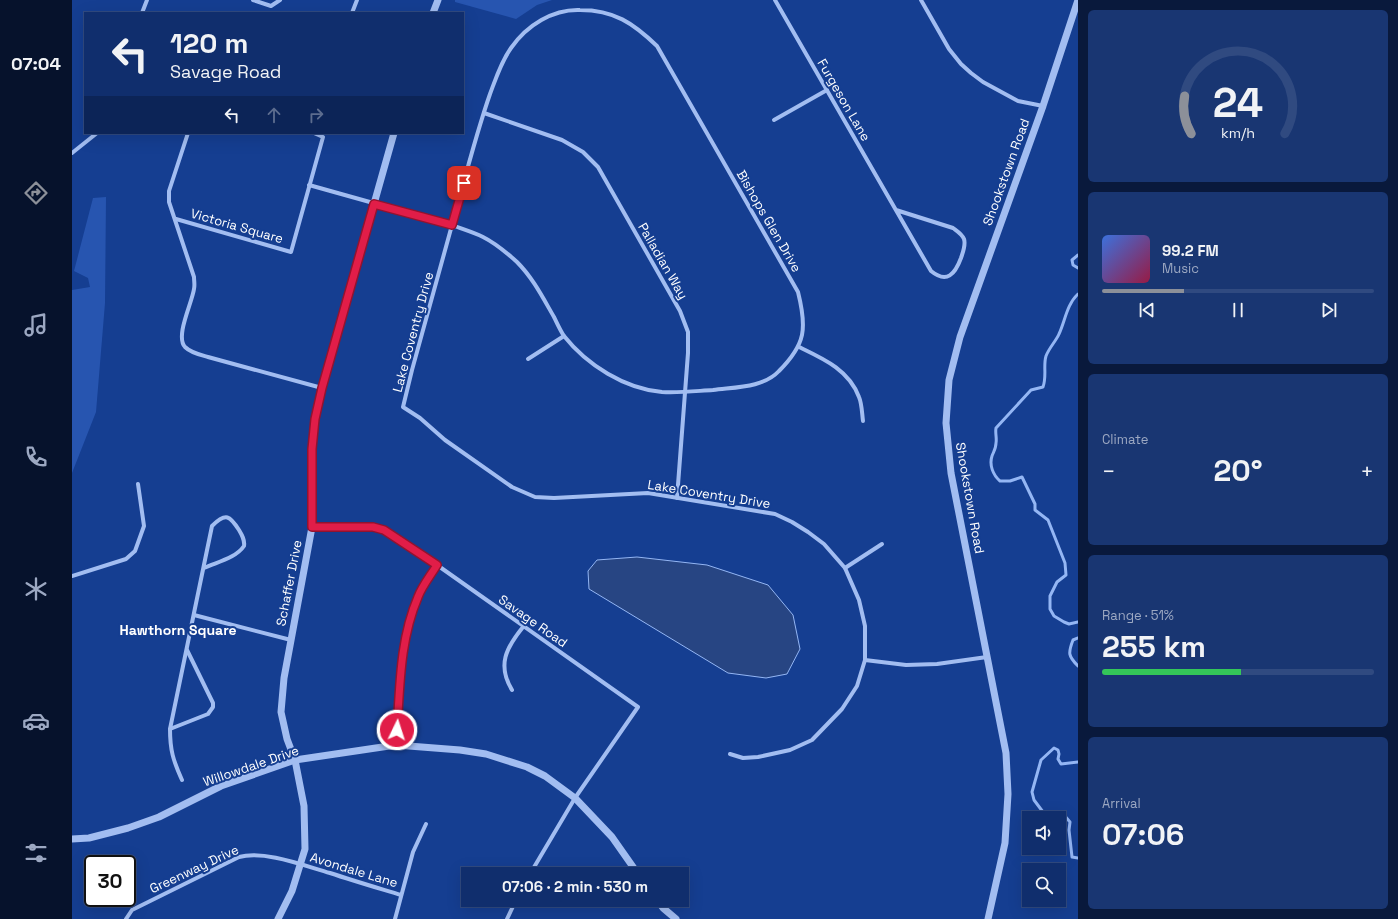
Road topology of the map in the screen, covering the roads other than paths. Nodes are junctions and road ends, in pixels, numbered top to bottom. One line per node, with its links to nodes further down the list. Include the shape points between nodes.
1 (147, 0): 9 (street)
2 (254, 0): 3 (street, via 271,6)
3 (280, 0)
4 (357, 0): 10 (street)
5 (438, 0): 11 (street)
6 (775, 0): 12 (street, Furgeson Lane)
7 (921, 0): 13 (street, via 949,49 971,73 1018,101)
8 (1078, 0): 13 (street, Shookstown Road)
9 (142, 12)
10 (352, 12)
11 (433, 12)
12 (827, 90): 15 (street); 23 (street, Furgeson Lane)
13 (1043, 106): 44 (street, Shookstown Road, via 960,337 949,380 946,423 951,473)
14 (484, 112): 25 (street, Bishops Glen Drive); 27 (street, Bishops Glen Drive, via 501,64 523,34 537,22 570,9 587,10 605,12 641,30 657,46 798,292 803,313); 30 (street, Palladian Way, via 562,140 583,152 598,166 680,311 688,332)
15 (774, 120)
16 (96, 134): 20 (street)
17 (188, 134): 24 (street, Victoria Square, via 169,191)
18 (316, 134): 21 (street, Victoria Square, via 323,138)
19 (394, 134): 22 (street, Schaffer Drive)
20 (72, 153)
21 (310, 185): 22 (street); 24 (street, Victoria Square, via 290,252)
22 (374, 204): 25 (street, Bishops Glen Drive); 29 (street, Schaffer Drive)
23 (896, 210): 23 (street, Furgeson Lane, via 953,228 960,233 964,240 964,248 954,273 943,277 931,271)
24 (176, 219): 29 (street, via 194,277 194,289 182,332 184,346 190,351 208,357)
25 (452, 225): 26 (street, Bishops Glen Drive, via 482,237 502,249 517,263 532,280); 33 (street, Lake Coventry Drive, via 403,407 512,487 535,497 648,494)
26 (564, 336): 28 (street); 30 (street, Bishops Glen Drive, via 587,360 610,375 635,386 661,392)
27 (799, 347): 30 (street, Bishops Glen Drive, via 774,377 748,386); 31 (street, via 824,359 851,380 860,398)
28 (528, 359)
29 (322, 388): 34 (street, Schaffer Drive, via 312,449)
30 (685, 392): 33 (street, Palladian Way)
31 (864, 421)
32 (138, 484): 39 (street, via 144,526 136,551 126,559)
33 (677, 498): 38 (street, Lake Coventry Drive, via 775,514 792,522 824,544)
34 (312, 527): 36 (street, Savage Road, via 373,527 384,530); 42 (street, Schaffer Drive)
35 (882, 544): 38 (street)
36 (437, 565): 41 (street, Savage Road); 48 (street, via 418,595 409,623 403,652)
37 (204, 568): 37 (street, via 212,526 224,517 232,519 243,538 244,546 230,557); 40 (street)
38 (845, 568): 45 (street, Lake Coventry Drive, via 859,600 865,626)
39 (72, 576)
40 (194, 615): 42 (street); 43 (street)
41 (523, 627): 46 (street, via 505,654 504,669); 52 (street, Savage Road, via 638,708)
42 (291, 640): 50 (street, Schaffer Drive, via 281,712 287,739)
43 (186, 650): 47 (street); 47 (street, via 213,703 212,708 208,714)
44 (987, 657): 45 (street, via 937,664 906,665); 66 (street, Shookstown Road, via 1006,753 1008,794 1005,843)
45 (865, 660): 49 (street, Lake Coventry Drive, via 857,686 842,709 812,740 790,750 758,758 743,758)
46 (512, 690)
47 (170, 729): 51 (street, via 170,746)
48 (396, 746): 50 (street, Willowdale Drive); 52 (street, Willowdale Drive, via 486,754 527,767 545,776)
49 (730, 754)
50 (296, 760): 54 (street, Willowdale Drive, via 221,786 159,817 128,828 89,838); 55 (street, Schaffer Drive, via 304,806 305,849)
51 (182, 780)
52 (575, 798): 56 (street); 57 (street, Willowdale Drive, via 612,837)
53 (426, 824): 58 (street, via 413,852)
54 (72, 839)
55 (301, 864): 58 (street, Avondale Lane); 61 (street, Greenway Drive, via 264,856 239,857 132,910); 62 (street, Schaffer Drive, via 292,891)
56 (534, 867)
57 (633, 867)
58 (401, 895): 63 (street)
59 (513, 907): 64 (street)
60 (661, 907): 65 (street)
61 (126, 919)
62 (278, 919)
63 (395, 919)
64 (507, 919)
65 (676, 919)
66 (988, 919)

